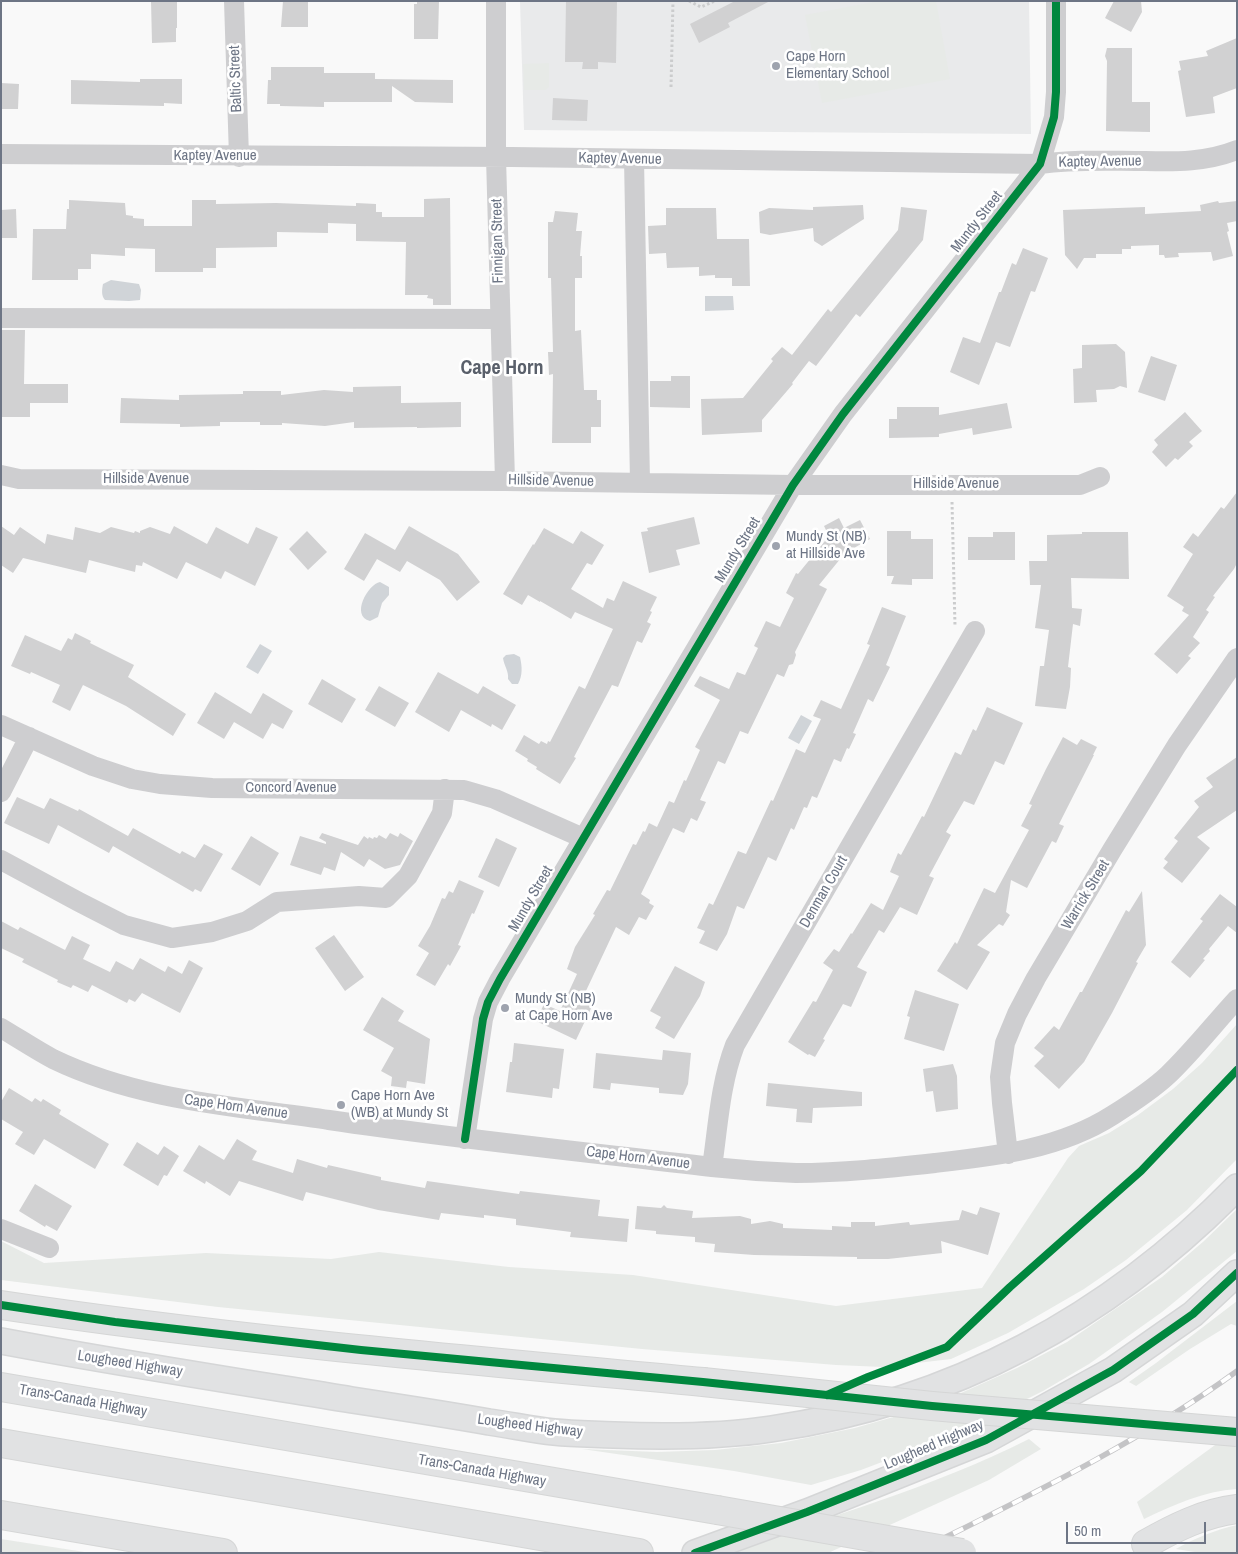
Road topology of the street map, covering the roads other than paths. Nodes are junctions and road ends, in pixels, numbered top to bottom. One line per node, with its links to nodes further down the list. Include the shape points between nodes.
1 (234, 1): 6 (street, Baltic Street)
2 (496, 1): 7 (street, Finnigan Street)
3 (1056, 1): 9 (street, Mundy Street, via 1054,117)
4 (1237, 150): 9 (street, Kaptey Avenue, via 1199,160)
5 (1, 154): 6 (street, Kaptey Avenue)
6 (239, 156): 7 (street, Kaptey Avenue)
7 (496, 157): 8 (street, Kaptey Avenue); 11 (street, Finnigan Street)
8 (634, 159): 9 (street, Kaptey Avenue); 15 (street)
9 (1040, 164): 16 (street, Mundy Street, via 843,414)
10 (1, 318): 11 (street)
11 (500, 320): 14 (street, Finnigan Street)
12 (1, 475): 14 (street, Hillside Avenue, via 19,479)
13 (1100, 477): 16 (street, Hillside Avenue, via 1080,485)
14 (505, 481): 15 (street, Hillside Avenue)
15 (640, 482): 16 (street, Hillside Avenue)
16 (793, 485): 23 (street, Mundy Street)
17 (975, 631): 29 (street, Denman Court, via 735,1045 725,1082)
18 (1237, 658): 28 (street, Warrick Street, via 1177,745 1117,842 1017,1014 1005,1043 1000,1077)
19 (1, 725): 20 (street, Concord Avenue)
20 (29, 737): 21 (street, Concord Avenue, via 112,773 160,784 212,788); 22 (street)
21 (445, 789): 23 (street, Concord Avenue, via 464,790 495,799); 24 (street, via 442,813 426,843 408,876 386,898 359,896 277,902 247,921 212,932 172,938 124,925)
22 (1, 792)
23 (583, 838): 27 (street, Mundy Street, via 487,1005)
24 (1, 860)
25 (1237, 999): 28 (street, Cape Horn Avenue, via 1168,1075 1113,1116 1065,1138)
26 (1, 1028): 27 (street, Cape Horn Avenue, via 59,1061 134,1089 194,1102)
27 (465, 1139): 29 (street, Cape Horn Avenue)
28 (1008, 1154): 29 (street, Cape Horn Avenue, via 825,1172)
29 (712, 1167)
30 (1237, 1187): 35 (main road, Lougheed Highway, via 1191,1232 1136,1277 1045,1336 981,1368 897,1400 843,1415 771,1429 663,1437 555,1432)
31 (1, 1229): 32 (street)
32 (49, 1248)
33 (1237, 1273): 44 (main road, Lougheed Highway, via 1193,1314 1113,1370 986,1440)
34 (1, 1305): 37 (highway, bridge, via 115,1322 361,1350 932,1406)
35 (1, 1341)
36 (1, 1387): 45 (highway, Trans-Canada Highway, bridge)
37 (1237, 1432)
38 (1, 1443): 43 (highway)
39 (1237, 1509): 41 (highway, via 1186,1523)
40 (1, 1515): 42 (highway)
41 (1146, 1544)
42 (223, 1553)
43 (639, 1553)
44 (695, 1553)
45 (962, 1553)

